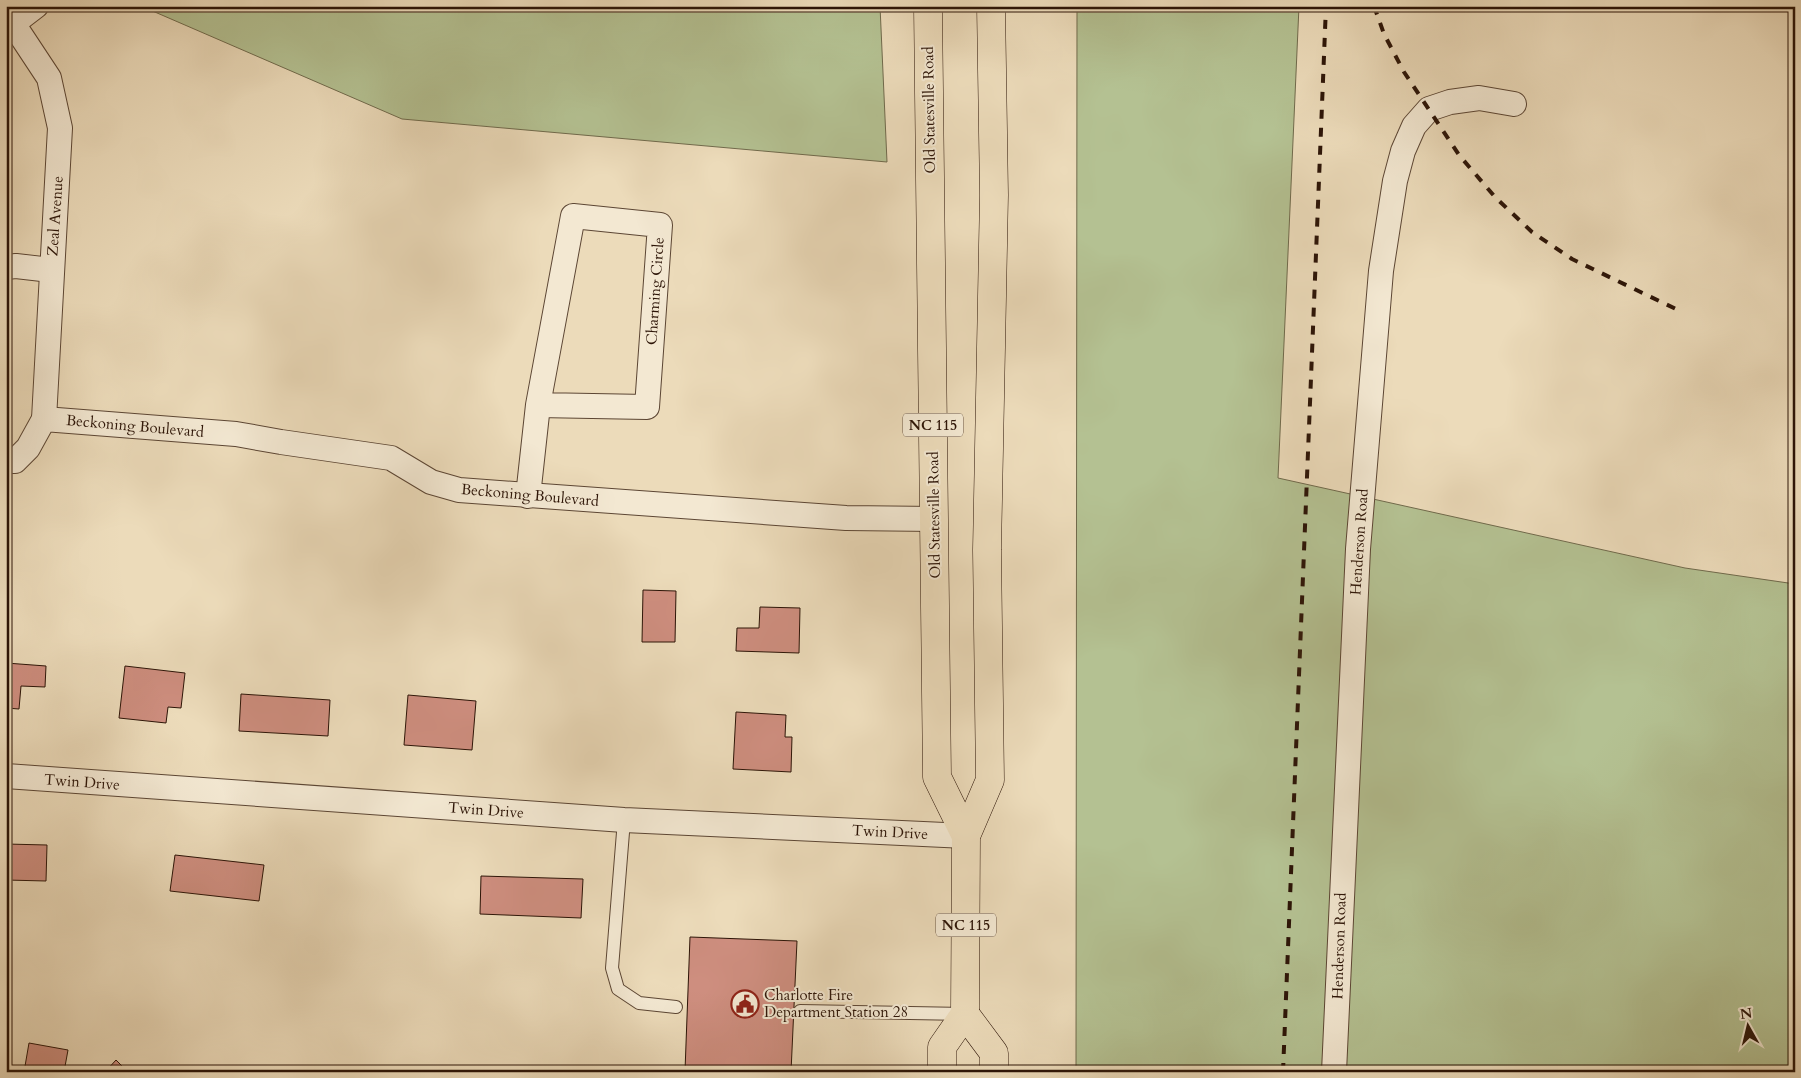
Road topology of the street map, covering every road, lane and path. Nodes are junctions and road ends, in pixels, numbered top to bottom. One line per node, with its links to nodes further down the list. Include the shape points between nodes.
1 (36, 6): 4 (street)
2 (928, 6): 12 (main road, Old Statesville Road / NC 115)
3 (991, 6): 15 (main road, Old Statesville Road / NC 115, via 994,195 987,550 990,780)
4 (10, 27): 7 (street, Zeal Avenue, via 49,78 60,128)
5 (1514, 104): 21 (street, Henderson Road, via 1479,98 1429,109 1414,126 1395,181 1381,272 1358,549)
6 (6, 268): 7 (street)
7 (51, 270): 9 (street, Zeal Avenue)
8 (538, 405): 8 (street, Charming Circle, via 573,216 660,225 647,407); 11 (street, Charming Circle)
9 (44, 419): 10 (street, Beckoning Boulevard, via 28,448 15,461); 11 (street, Beckoning Boulevard, via 236,434 391,458 430,482 459,490)
10 (6, 461)
11 (528, 496): 12 (street, Beckoning Boulevard, via 846,518)
12 (935, 519): 15 (main road, Old Statesville Road / NC 115, via 937,777)
13 (6, 776): 14 (street, Twin Drive)
14 (624, 820): 15 (street, Twin Drive); 16 (lane, via 612,968 618,989 639,1003)
15 (966, 836): 18 (main road, Old Statesville Road / NC 115)
16 (676, 1007)
17 (800, 1011): 18 (lane)
18 (965, 1014): 19 (main road, via 942,1047); 20 (main road, via 994,1053)
19 (942, 1072)
20 (994, 1072)
21 (1334, 1072)

